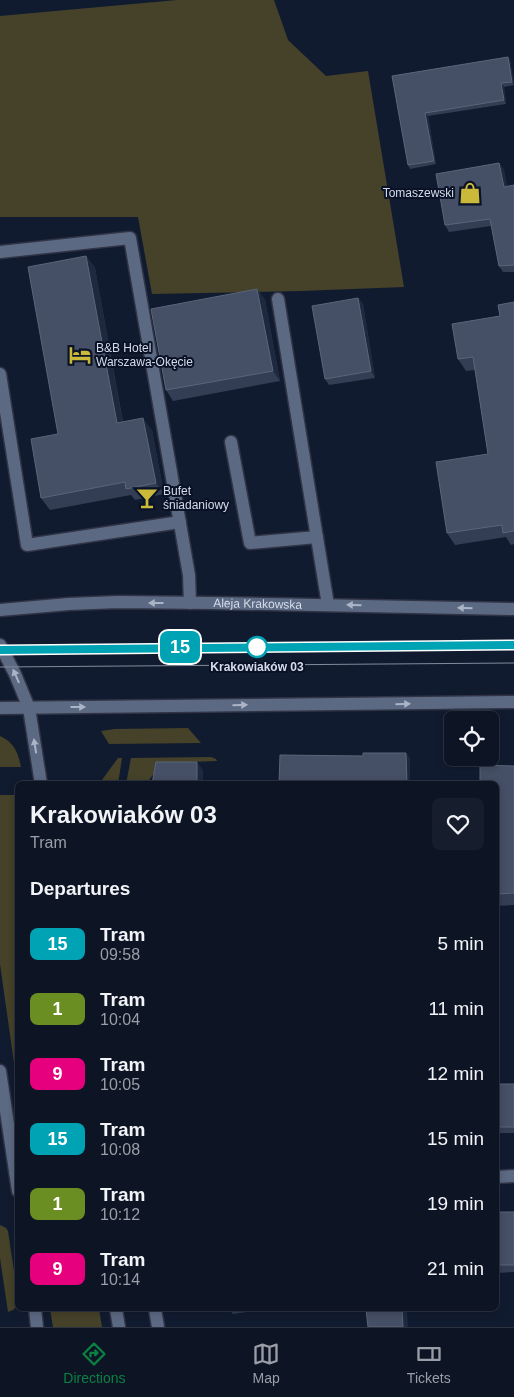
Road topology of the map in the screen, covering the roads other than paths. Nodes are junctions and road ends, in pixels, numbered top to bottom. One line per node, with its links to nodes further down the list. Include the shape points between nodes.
1 (0, 252): 5 (main road, via 130,238)
2 (278, 299): 6 (main road)
3 (0, 374): 5 (main road, via 27,546)
4 (231, 442): 6 (main road, via 250,543)
5 (180, 522): 7 (main road)
6 (317, 536): 8 (main road)
7 (190, 603): 8 (main road, Aleja Krakowska); 10 (main road, Aleja Krakowska, one-way to 10, via 75,603)
8 (328, 605): 9 (main road, Aleja Krakowska, one-way to 8)
9 (514, 609)
10 (0, 610)
11 (0, 645): 14 (main road, one-way to 11)
12 (514, 702): 14 (main road, one-way to 12)
13 (0, 708): 14 (main road)
14 (29, 708): 15 (main road, one-way to 14)
15 (41, 781)
16 (0, 1071): 17 (main road)
17 (15, 1171)
18 (499, 1176): 19 (main road)
19 (514, 1176)
20 (35, 1311): 23 (main road)
21 (116, 1311): 24 (main road)
22 (155, 1311): 25 (main road)
23 (37, 1327)
24 (119, 1327)
25 (158, 1327)

